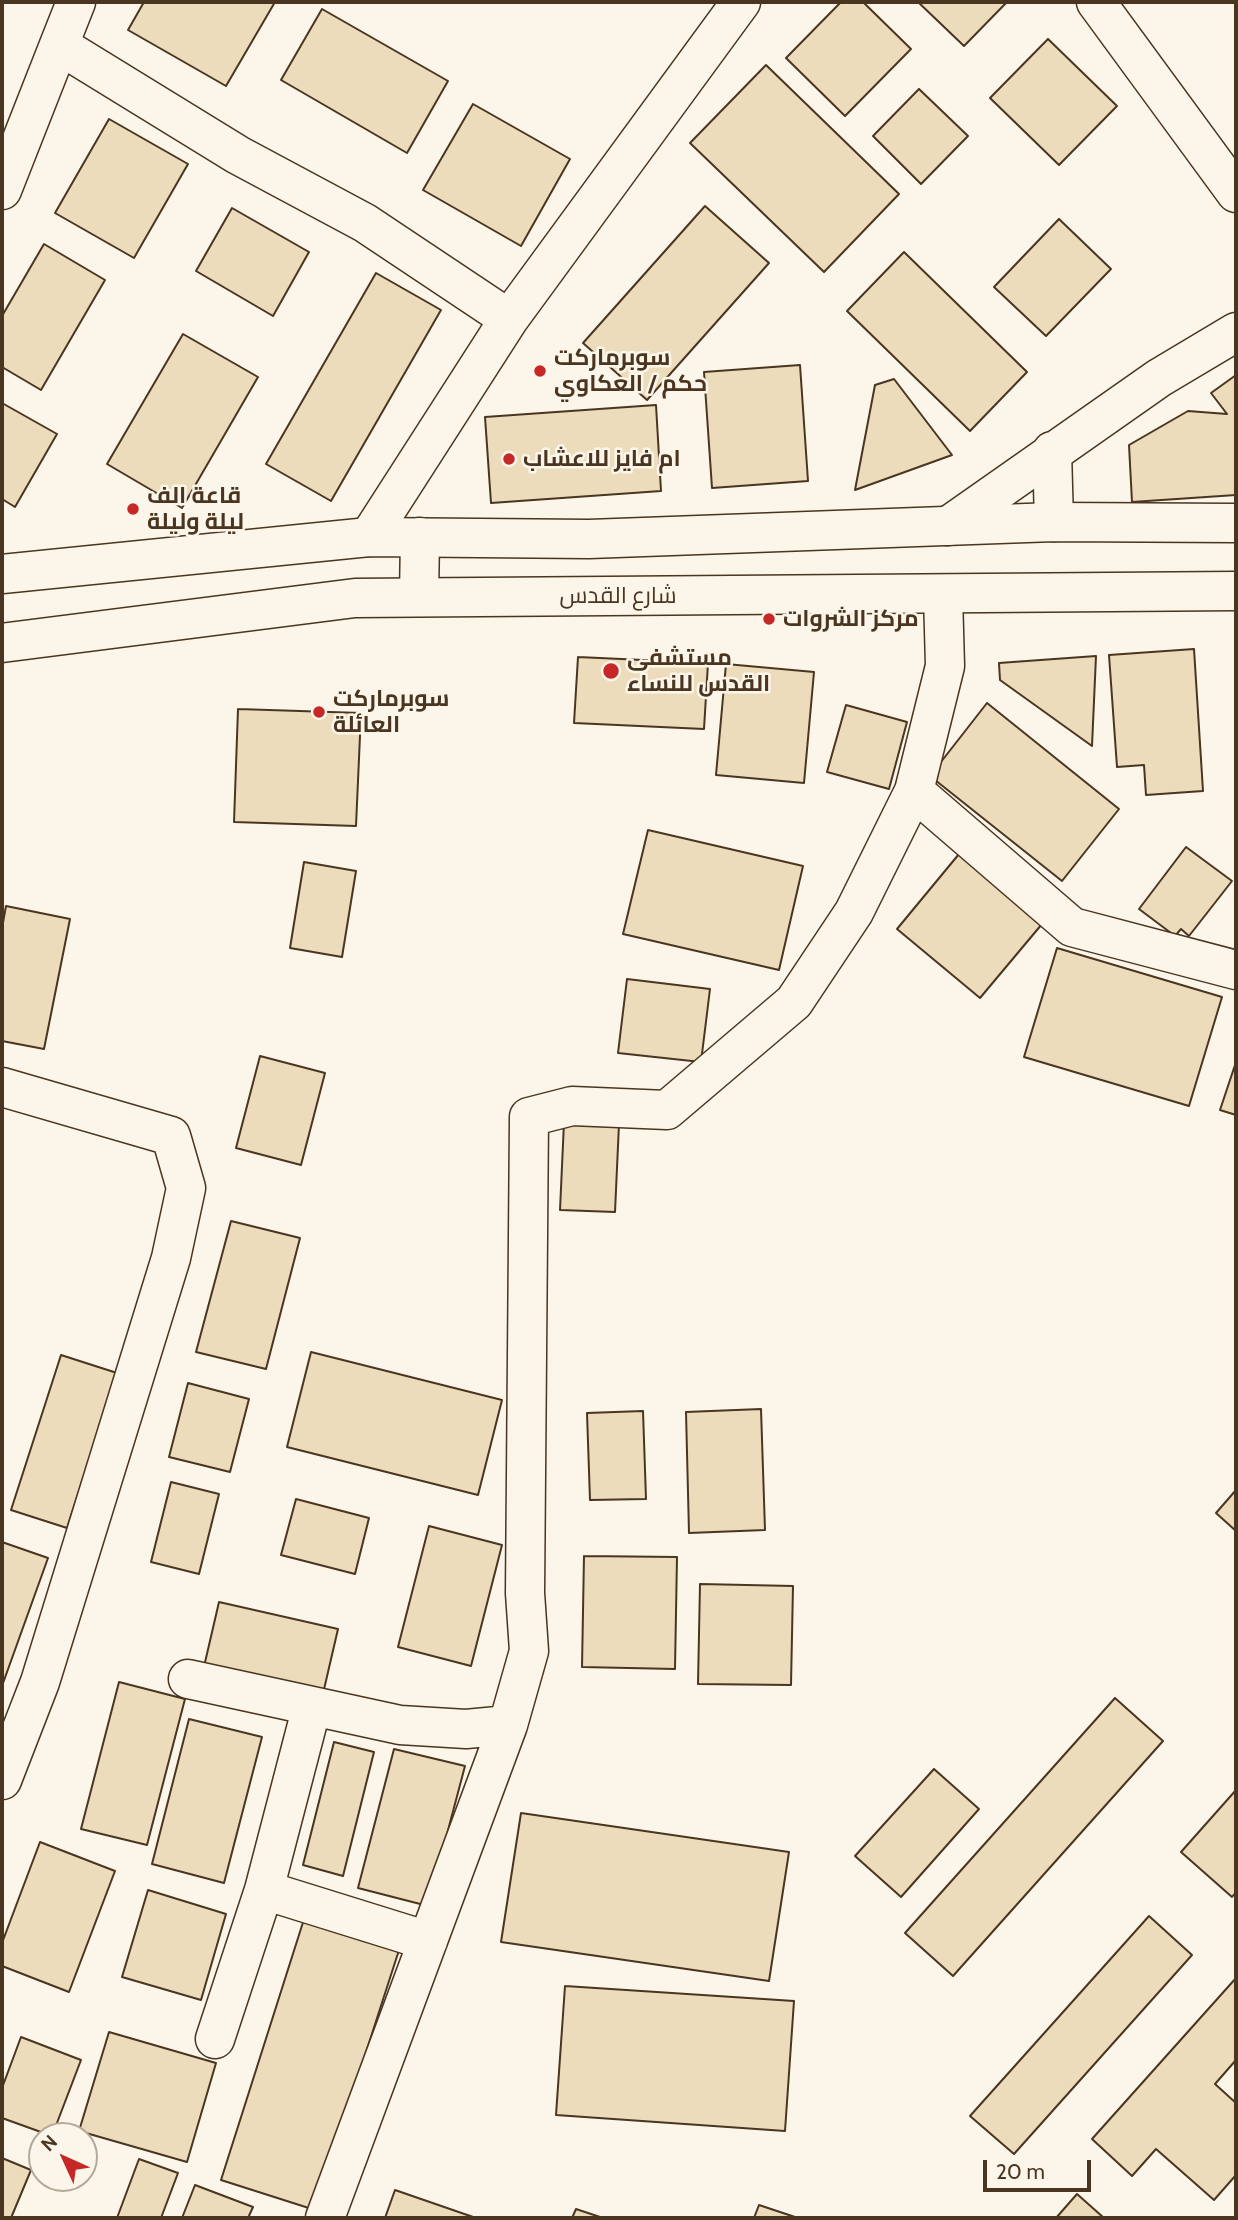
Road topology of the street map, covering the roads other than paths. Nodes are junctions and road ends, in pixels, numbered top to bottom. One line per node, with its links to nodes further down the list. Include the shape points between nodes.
1 (76, 2): 4 (street)
2 (741, 2): 7 (street)
3 (1096, 2): 6 (street)
4 (59, 45): 5 (street); 7 (street, via 237,155 365,223)
5 (2, 190)
6 (1236, 192)
7 (509, 319): 13 (street)
8 (1236, 332): 9 (street)
9 (1052, 451): 10 (street); 12 (street)
10 (1054, 522): 11 (street); 12 (street)
11 (1236, 523)
12 (948, 526): 14 (street, via 589,539)
13 (369, 537): 14 (street); 15 (street)
14 (420, 537): 18 (street)
15 (2, 574)
16 (1236, 591): 17 (street, شارع القدس)
17 (943, 594): 18 (street, شارع القدس); 20 (street, via 945,666)
18 (419, 597): 19 (street, شارع القدس, via 355,598)
19 (2, 643)
20 (914, 791): 21 (street, via 1072,927); 25 (street, via 854,912 794,1002 667,1110 572,1105 529,1118 525,1592 529,1651)
21 (1236, 970)
22 (2, 1087): 26 (street, via 171,1136 186,1188 171,1258 44,1669)
23 (188, 1679): 24 (street)
24 (312, 1706): 25 (street, via 400,1726 466,1729); 27 (street)
25 (508, 1725): 28 (street)
26 (2, 1780)
27 (264, 1890): 28 (street); 29 (street)
28 (428, 1941): 30 (street)
29 (215, 2039)
30 (325, 2218)

